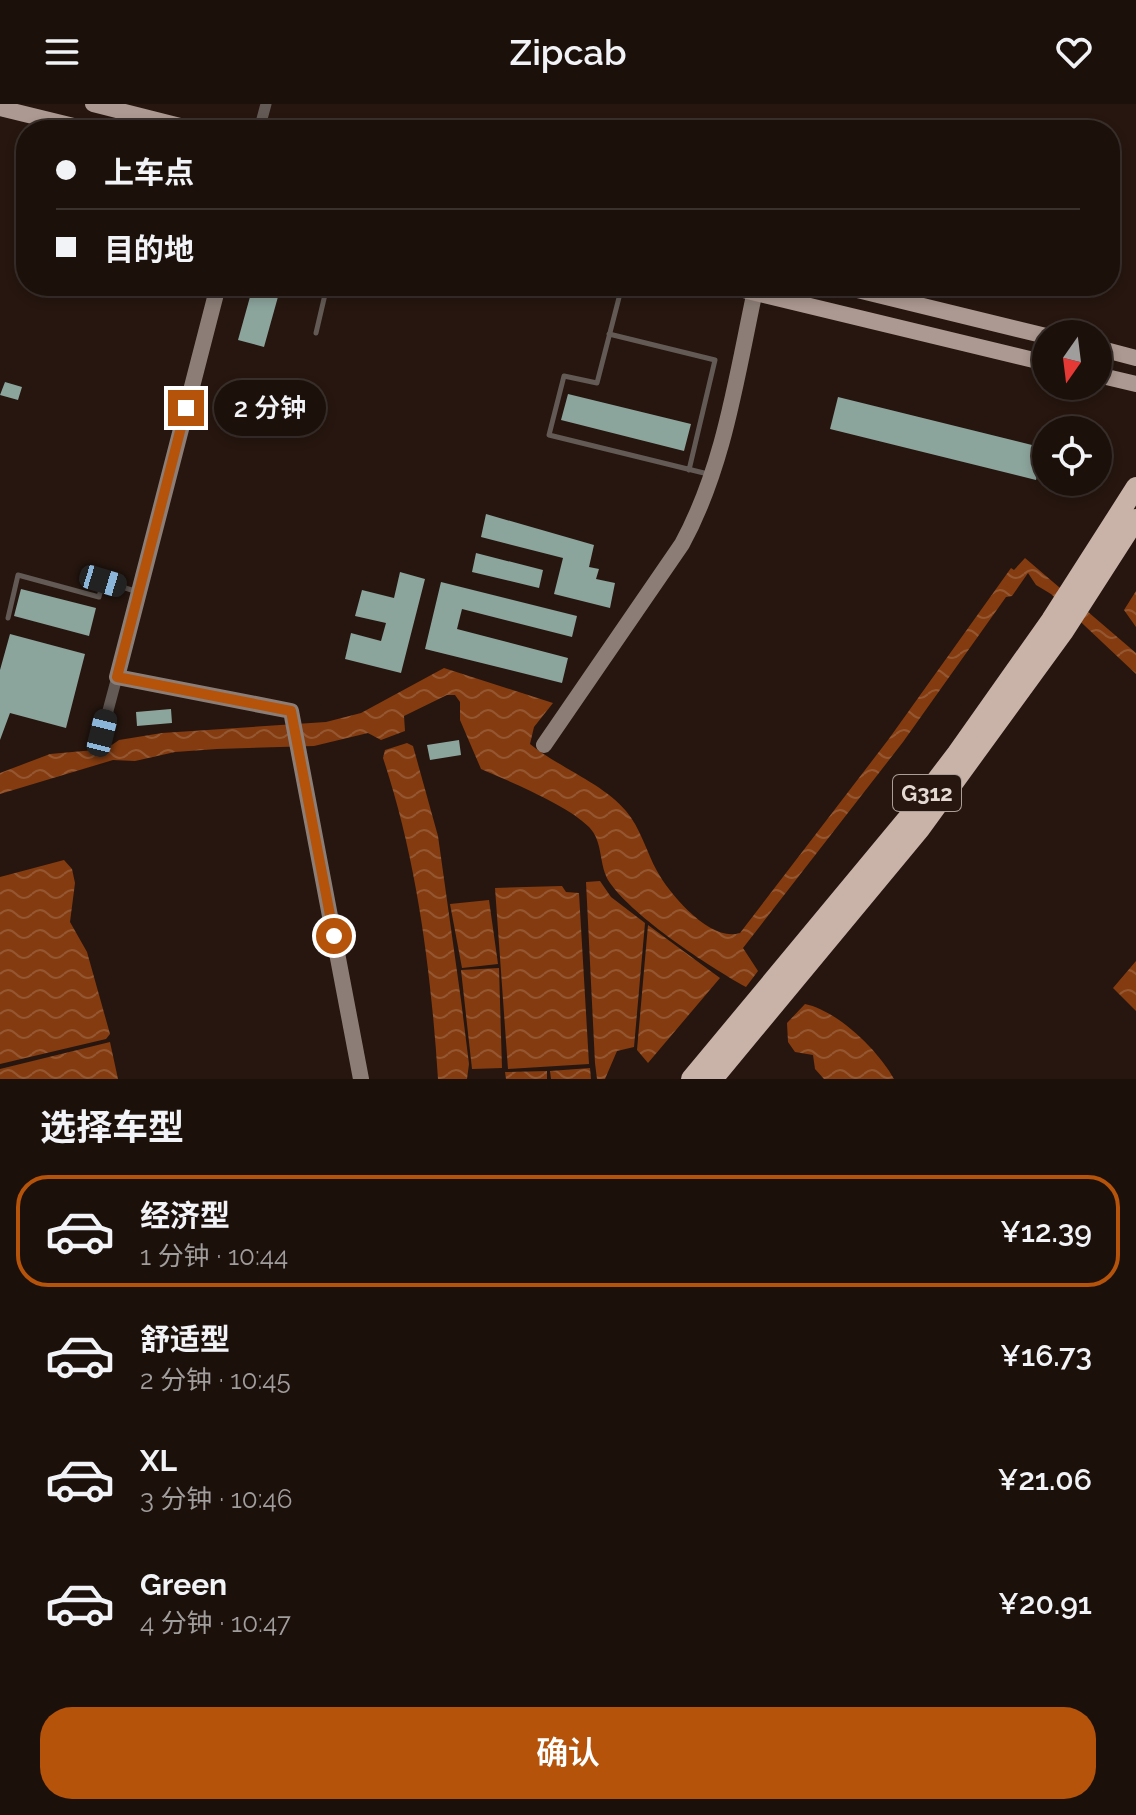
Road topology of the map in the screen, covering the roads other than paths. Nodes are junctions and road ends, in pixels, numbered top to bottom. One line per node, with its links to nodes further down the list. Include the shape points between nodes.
1 (93, 104): 2 (main road)
2 (110, 106): 5 (main road)
3 (0, 108): 4 (main road)
4 (49, 120)
5 (160, 120)
6 (215, 296): 24 (street)
7 (325, 296): 12 (lane)
8 (619, 296): 14 (lane)
9 (754, 296): 21 (street)
10 (783, 296): 17 (main road)
11 (882, 296): 13 (main road)
12 (316, 333)
13 (1032, 333)
14 (609, 334): 20 (lane, via 715,360); 20 (lane, via 597,383 564,376 549,435)
15 (1112, 352): 16 (main road)
16 (1136, 358)
17 (1032, 359)
18 (1112, 378): 19 (main road)
19 (1136, 384)
20 (689, 470): 21 (lane)
21 (712, 476): 28 (street, via 682,544)
22 (1136, 487): 30 (highway, G312, via 1060,607 949,764)
23 (1136, 519): 31 (highway, G312, via 1064,631 920,829)
24 (139, 592): 25 (lane, via 103,581 99,597 18,575); 26 (street)
25 (8, 618)
26 (117, 677): 27 (street); 29 (street, via 291,711)
27 (102, 733)
28 (544, 745)
29 (361, 1079)
30 (691, 1079)
31 (713, 1079)

